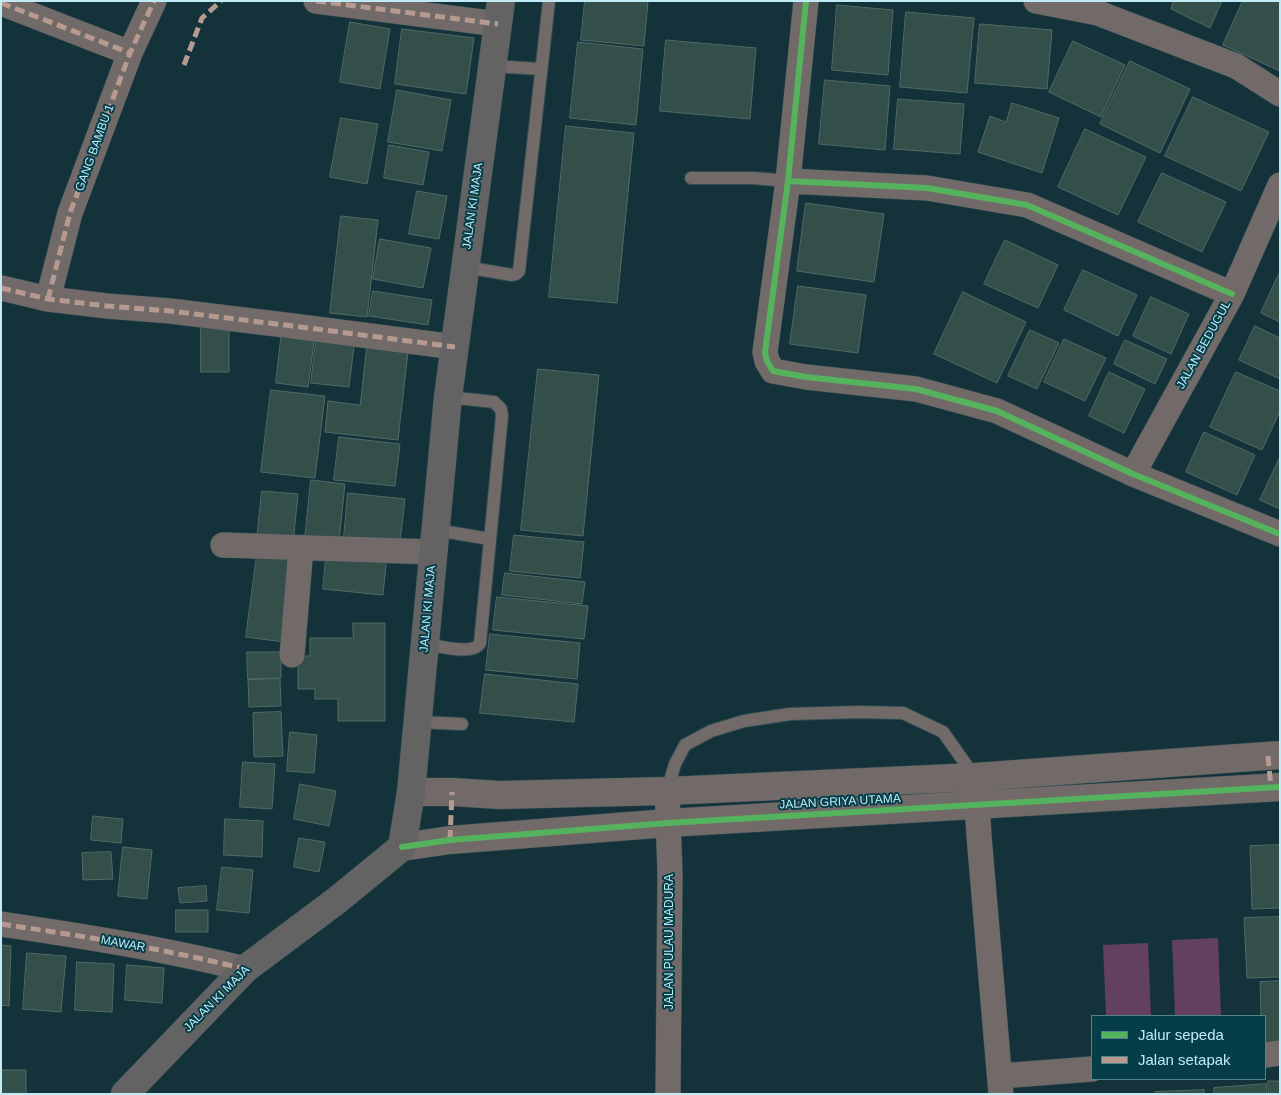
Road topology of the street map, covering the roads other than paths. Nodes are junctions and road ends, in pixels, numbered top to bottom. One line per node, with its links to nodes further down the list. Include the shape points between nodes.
1 (154, 1): 8 (street, GANG BAMBU 1)
2 (316, 1): 7 (street)
3 (549, 1): 10 (lane)
4 (806, 1): 13 (street)
5 (1036, 1): 11 (street, via 1098,13 1236,66)
6 (1, 3): 8 (street)
7 (499, 13): 9 (main road, JALAN KI MAJA)
8 (130, 53): 18 (street, GANG BAMBU 1, via 70,213)
9 (492, 66): 10 (lane); 15 (main road, JALAN KI MAJA)
10 (542, 69): 15 (lane, via 518,271 512,275)
11 (1280, 94)
12 (691, 178): 13 (lane)
13 (788, 181): 17 (street, via 927,188 1027,205); 21 (street, via 765,352 773,371 916,388 997,411)
14 (1280, 185): 17 (street, JALAN BEDUGUL)
15 (465, 267): 19 (main road, JALAN KI MAJA)
16 (1, 288): 18 (street)
17 (1232, 294): 21 (street, JALAN BEDUGUL)
18 (48, 299): 19 (street, via 180,312)
19 (455, 348): 20 (main road, JALAN KI MAJA)
20 (448, 398): 23 (lane, via 494,402 501,409); 24 (main road, JALAN KI MAJA)
21 (1133, 474): 22 (street)
22 (1280, 534)
23 (490, 539): 24 (lane); 27 (lane, via 479,646 467,650)
24 (435, 541): 26 (street); 27 (main road, JALAN KI MAJA)
25 (223, 545): 26 (street)
26 (301, 548): 28 (street)
27 (425, 644): 29 (main road, JALAN KI MAJA)
28 (292, 654)
29 (418, 722): 30 (lane); 35 (main road, JALAN KI MAJA)
30 (462, 724)
31 (1280, 755): 32 (street, JALAN GRIYA UTAMA)
32 (975, 777): 34 (street, JALAN GRIYA UTAMA); 34 (lane, via 944,732 903,712 790,714 744,721 711,731 685,745); 36 (street)
33 (1280, 787): 36 (street, JALAN GRIYA UTAMA)
34 (667, 791): 35 (street, JALAN GRIYA UTAMA, via 500,795); 37 (street, JALAN PULAU MADURA)
35 (411, 792): 38 (main road, JALAN KI MAJA)
36 (977, 805): 37 (street, JALAN GRIYA UTAMA); 44 (street)
37 (668, 823): 38 (street, JALAN GRIYA UTAMA, via 450,840); 46 (street, JALAN PULAU MADURA)
38 (402, 847): 40 (main road, JALAN KI MAJA)
39 (1, 924): 40 (street, MAWAR, via 205,959)
40 (245, 969): 45 (main road, JALAN KI MAJA)
41 (1280, 1054): 42 (street)
42 (1266, 1055)
43 (1091, 1069): 44 (street)
44 (1001, 1085)
45 (125, 1094)
46 (668, 1094)

